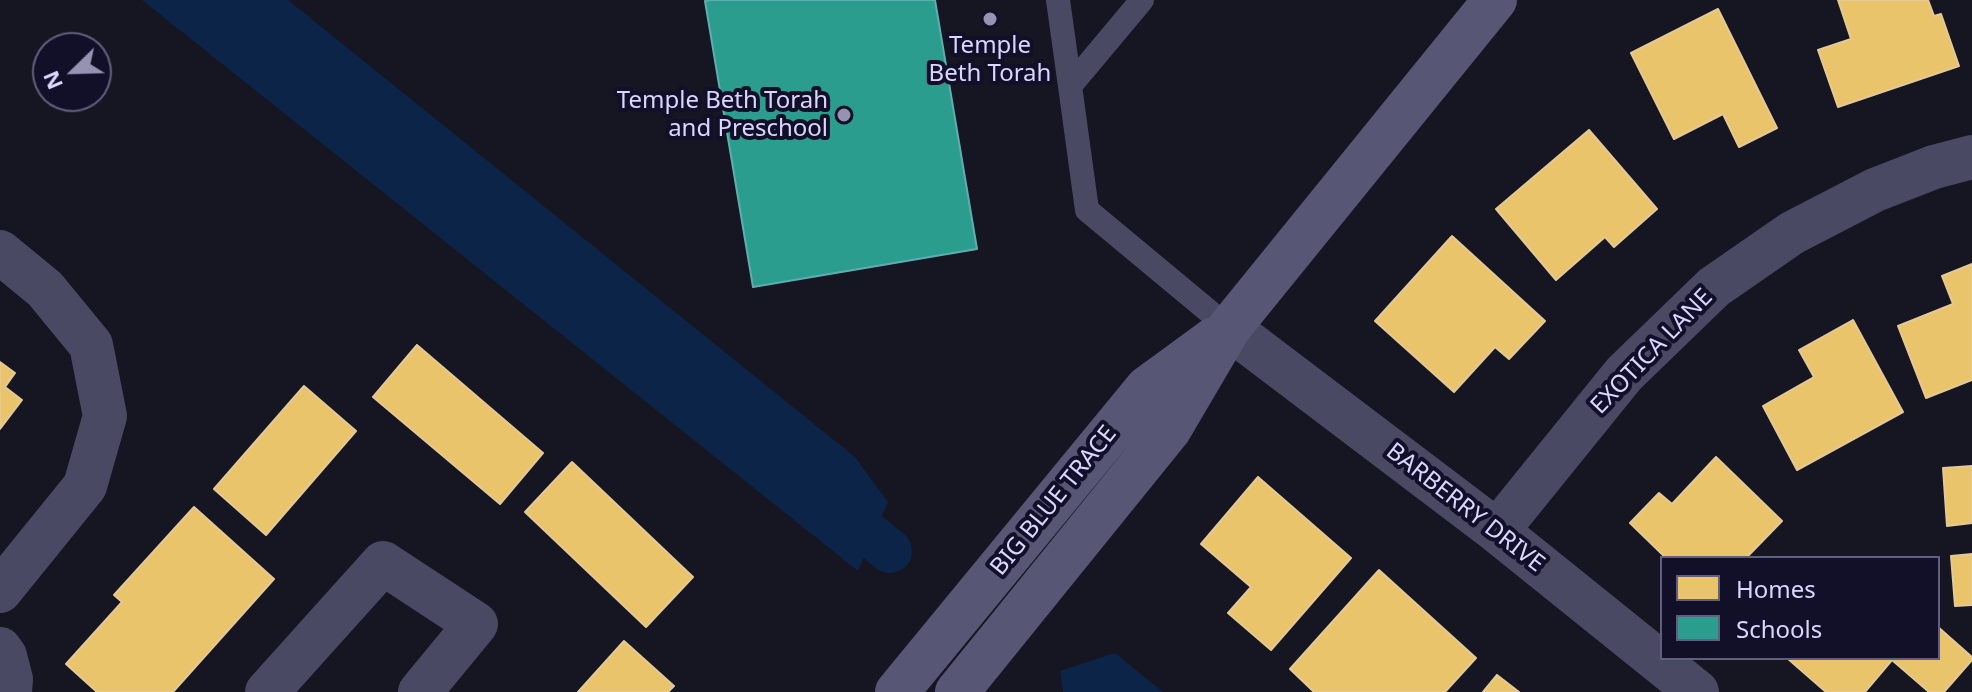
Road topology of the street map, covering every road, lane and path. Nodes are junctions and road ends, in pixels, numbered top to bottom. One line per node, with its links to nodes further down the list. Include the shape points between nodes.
1 (1058, 0): 4 (lane)
2 (1142, 0): 4 (lane)
3 (1481, 5): 7 (street, BIG BLUE TRACE)
4 (1070, 86): 7 (lane, via 1087,210)
5 (1972, 157): 8 (street, EXOTICA LANE, via 1875,190 1792,233 1714,287 1624,374)
6 (0, 252): 9 (street, via 45,289 91,345 105,416 85,486)
7 (1229, 328): 8 (street, BARBERRY DRIVE); 14 (street, BIG BLUE TRACE, via 1147,388); 15 (street, BIG BLUE TRACE, via 1169,430)
8 (1497, 531): 16 (street, BARBERRY DRIVE)
9 (0, 591)
10 (0, 649): 11 (street)
11 (10, 692)
12 (267, 692): 13 (street, via 383,563 476,624)
13 (420, 692)
14 (897, 692)
15 (957, 692)
16 (1697, 692)

